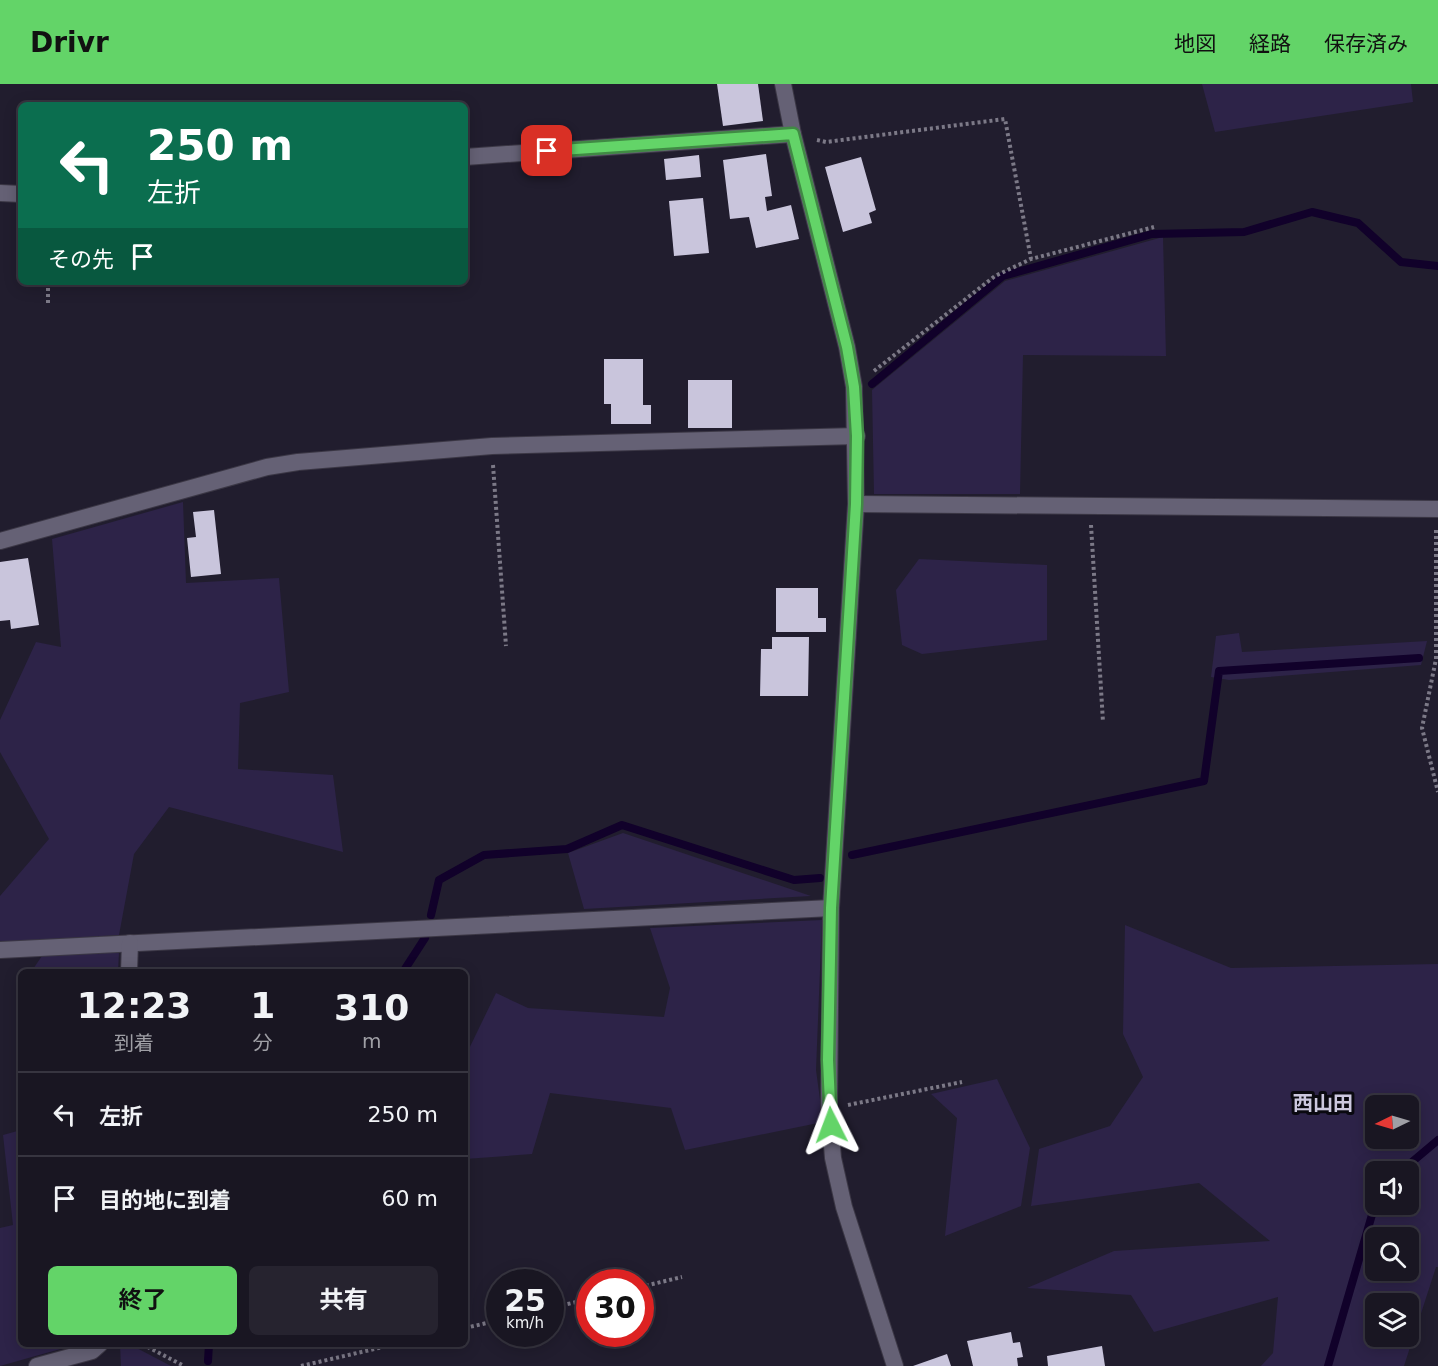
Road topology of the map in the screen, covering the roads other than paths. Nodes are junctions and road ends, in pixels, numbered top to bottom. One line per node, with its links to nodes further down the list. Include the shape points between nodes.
1 (783, 84): 2 (street)
2 (793, 134): 3 (street); 6 (street, via 847,347)
3 (468, 157)
4 (0, 193): 5 (street)
5 (18, 194)
6 (857, 436): 7 (street); 9 (street, via 492,446 267,466)
7 (856, 504): 8 (street); 10 (street)
8 (1437, 509)
9 (0, 541)
10 (831, 908): 11 (street); 16 (street, via 829,1109 833,1158 844,1207)
11 (130, 943): 12 (street); 13 (street)
12 (0, 950)
13 (129, 969)
14 (97, 1347): 15 (street)
15 (37, 1366)
16 (895, 1366)

